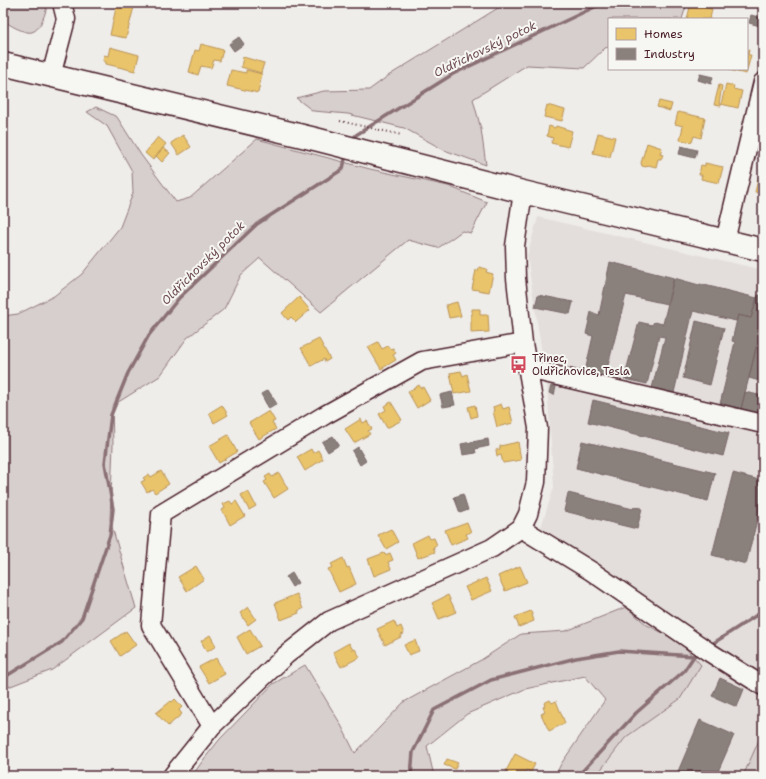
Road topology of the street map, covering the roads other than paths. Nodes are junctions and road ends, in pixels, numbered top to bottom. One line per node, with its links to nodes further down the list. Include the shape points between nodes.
1 (64, 11): 3 (street)
2 (3, 64): 3 (main road)
3 (51, 76): 5 (main road)
4 (763, 82): 6 (street)
5 (523, 192): 6 (main road); 8 (street, via 515,246)
6 (724, 241): 7 (main road)
7 (763, 250)
8 (523, 343): 9 (street); 13 (street, via 422,361 325,415 161,514 151,625)
9 (528, 369): 10 (street); 11 (street, via 538,428 536,482 528,514)
10 (763, 424)
11 (521, 528): 12 (street, via 591,571 708,652); 13 (street, via 492,548 329,621 286,655)
12 (763, 686)
13 (212, 726): 14 (street)
14 (172, 776)

